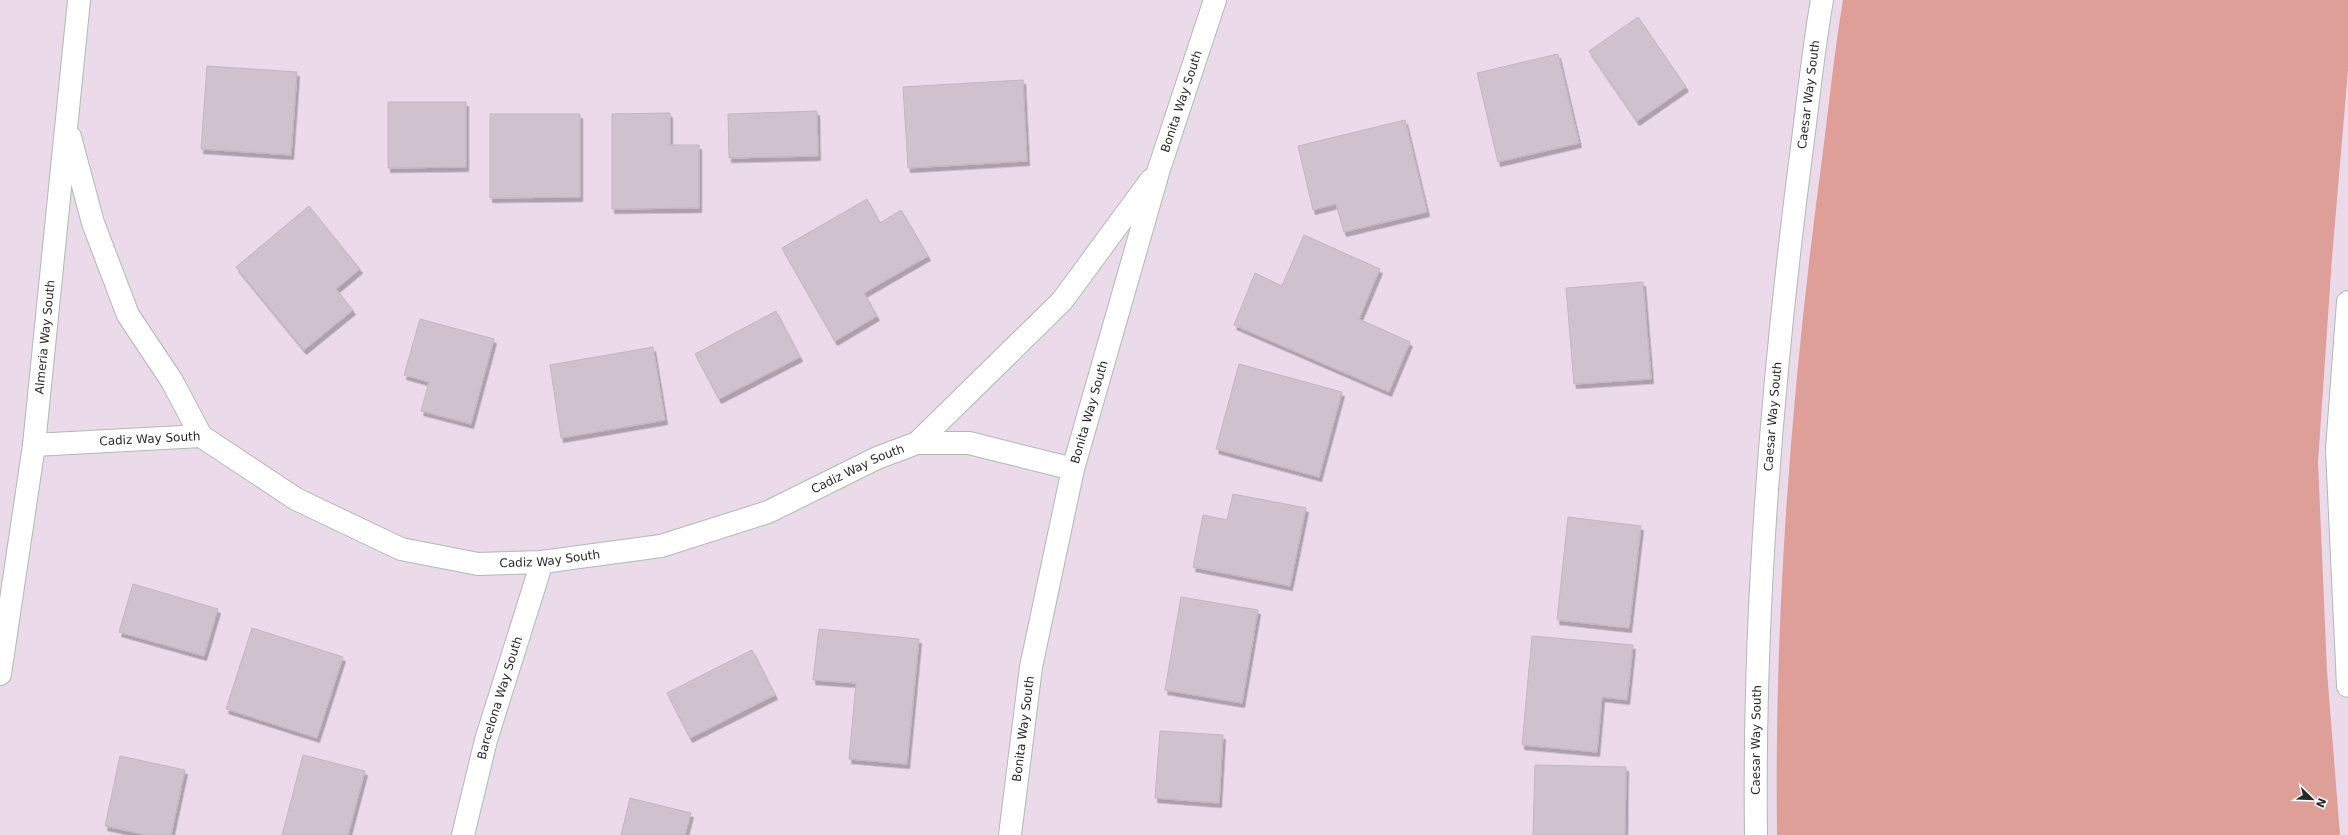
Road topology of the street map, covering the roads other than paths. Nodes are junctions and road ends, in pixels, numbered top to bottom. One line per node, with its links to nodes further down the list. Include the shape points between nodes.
1 (78, 0): 4 (street, Almeria Way South)
2 (1215, 0): 5 (street, Bonita Way South)
3 (1822, 0): 16 (street, Caesar Way South, via 1786,270 1766,494 1755,744)
4 (66, 124): 7 (street, via 93,223 128,315 172,381); 9 (street, Almeria Way South)
5 (1159, 169): 8 (street, via 1062,301); 10 (street, Bonita Way South)
6 (2348, 302): 13 (street, via 2337,449)
7 (201, 436): 9 (street, Cadiz Way South); 11 (street, Cadiz Way South, via 296,499 401,549 478,564)
8 (917, 442): 10 (street, Cadiz Way South, via 969,443); 11 (street, Cadiz Way South, via 876,458 754,517 661,546)
9 (34, 445): 12 (street, Almeria Way South)
10 (1073, 469): 15 (street, Bonita Way South, via 1031,667)
11 (542, 562): 14 (street, Barcelona Way South, via 486,740)
12 (0, 674)
13 (2348, 686)
14 (463, 835)
15 (1010, 835)
16 (1756, 835)

